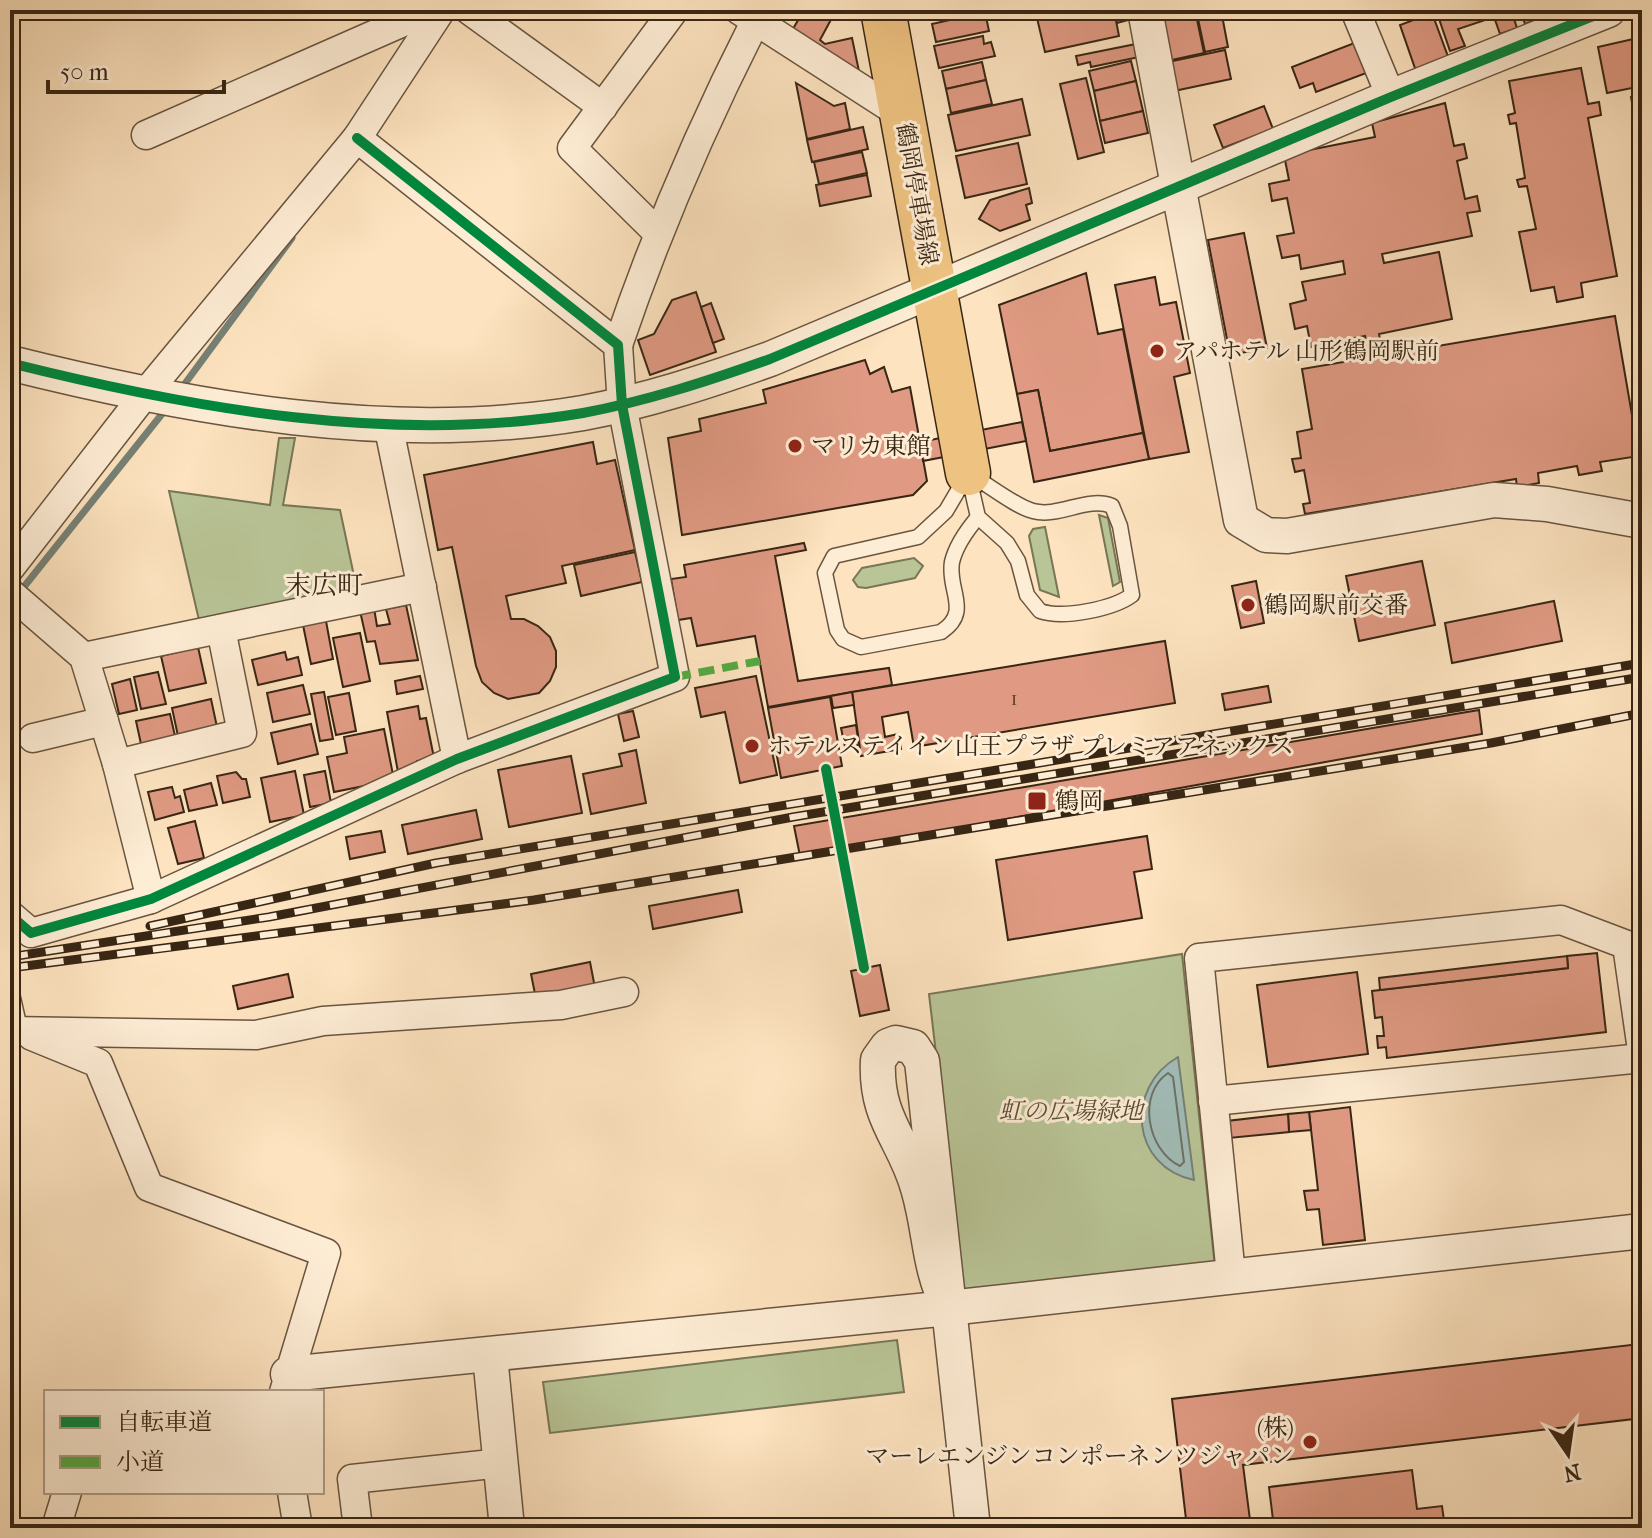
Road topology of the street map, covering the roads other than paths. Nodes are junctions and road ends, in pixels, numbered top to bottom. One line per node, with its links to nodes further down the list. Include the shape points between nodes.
1 (469, 10): 10 (street)
2 (674, 10): 10 (street)
3 (883, 10): 11 (main road, 鶴岡停車場線)
4 (1145, 10): 14 (street)
5 (1355, 10): 9 (street)
6 (1590, 13): 9 (street)
7 (747, 16): 11 (street); 15 (street)
8 (425, 18): 12 (street); 13 (street)
9 (1391, 97): 14 (street)
10 (603, 107): 15 (street, via 572,148)
11 (902, 115): 16 (main road, 鶴岡停車場線)
12 (146, 135)
13 (357, 138): 17 (street); 19 (street)
14 (1177, 186): 16 (street); 24 (street, via 1235,503 1250,529 1287,536 1513,500)
15 (657, 232): 17 (street)
16 (934, 288): 20 (street, via 770,359); 22 (main road, 鶴岡停車場線)
17 (618, 345): 20 (street)
18 (10, 363): 19 (street)
19 (145, 394): 21 (street); 25 (street)
20 (622, 405): 21 (street, via 521,420); 32 (street, via 675,677)
21 (388, 424): 26 (street)
22 (968, 473): 23 (lane); 23 (lane, via 1033,511 1112,506 1132,595 1060,614 1040,611 1027,595 1007,543); 23 (lane, via 946,511 918,537 834,556 825,573 843,639 861,647 950,626 959,608 952,562)
23 (978, 517)
24 (1642, 521)
25 (10, 568)
26 (422, 587): 28 (street); 32 (street)
27 (10, 593): 29 (street)
28 (221, 629): 29 (street); 33 (street, via 242,733)
29 (84, 657): 30 (street)
30 (104, 721): 31 (street); 33 (street)
31 (33, 738)
32 (457, 759): 34 (street)
33 (117, 764): 34 (street)
34 (151, 899): 35 (street, via 31,933)
35 (10, 915)
36 (624, 992): 38 (street, via 561,1005 323,1021 256,1035)
37 (10, 998): 38 (street)
38 (13, 1030): 46 (street, via 98,1063 149,1187 326,1253)
39 (1642, 1050): 41 (street, via 1627,945 1561,920 1199,958)
40 (1642, 1058): 41 (street)
41 (1213, 1101): 43 (street)
42 (1642, 1231): 43 (street)
43 (1231, 1275): 44 (street)
44 (949, 1308): 44 (street, via 934,1278 917,1184 883,1113 878,1060 896,1043 913,1047 922,1061); 45 (street); 54 (street)
45 (490, 1356): 46 (street); 47 (street)
46 (286, 1383)
47 (501, 1463): 52 (street, via 352,1479); 53 (street)
48 (66, 1494): 50 (street)
49 (292, 1494): 51 (street)
50 (56, 1528)
51 (298, 1528)
52 (358, 1528)
53 (507, 1528)
54 (973, 1528)

